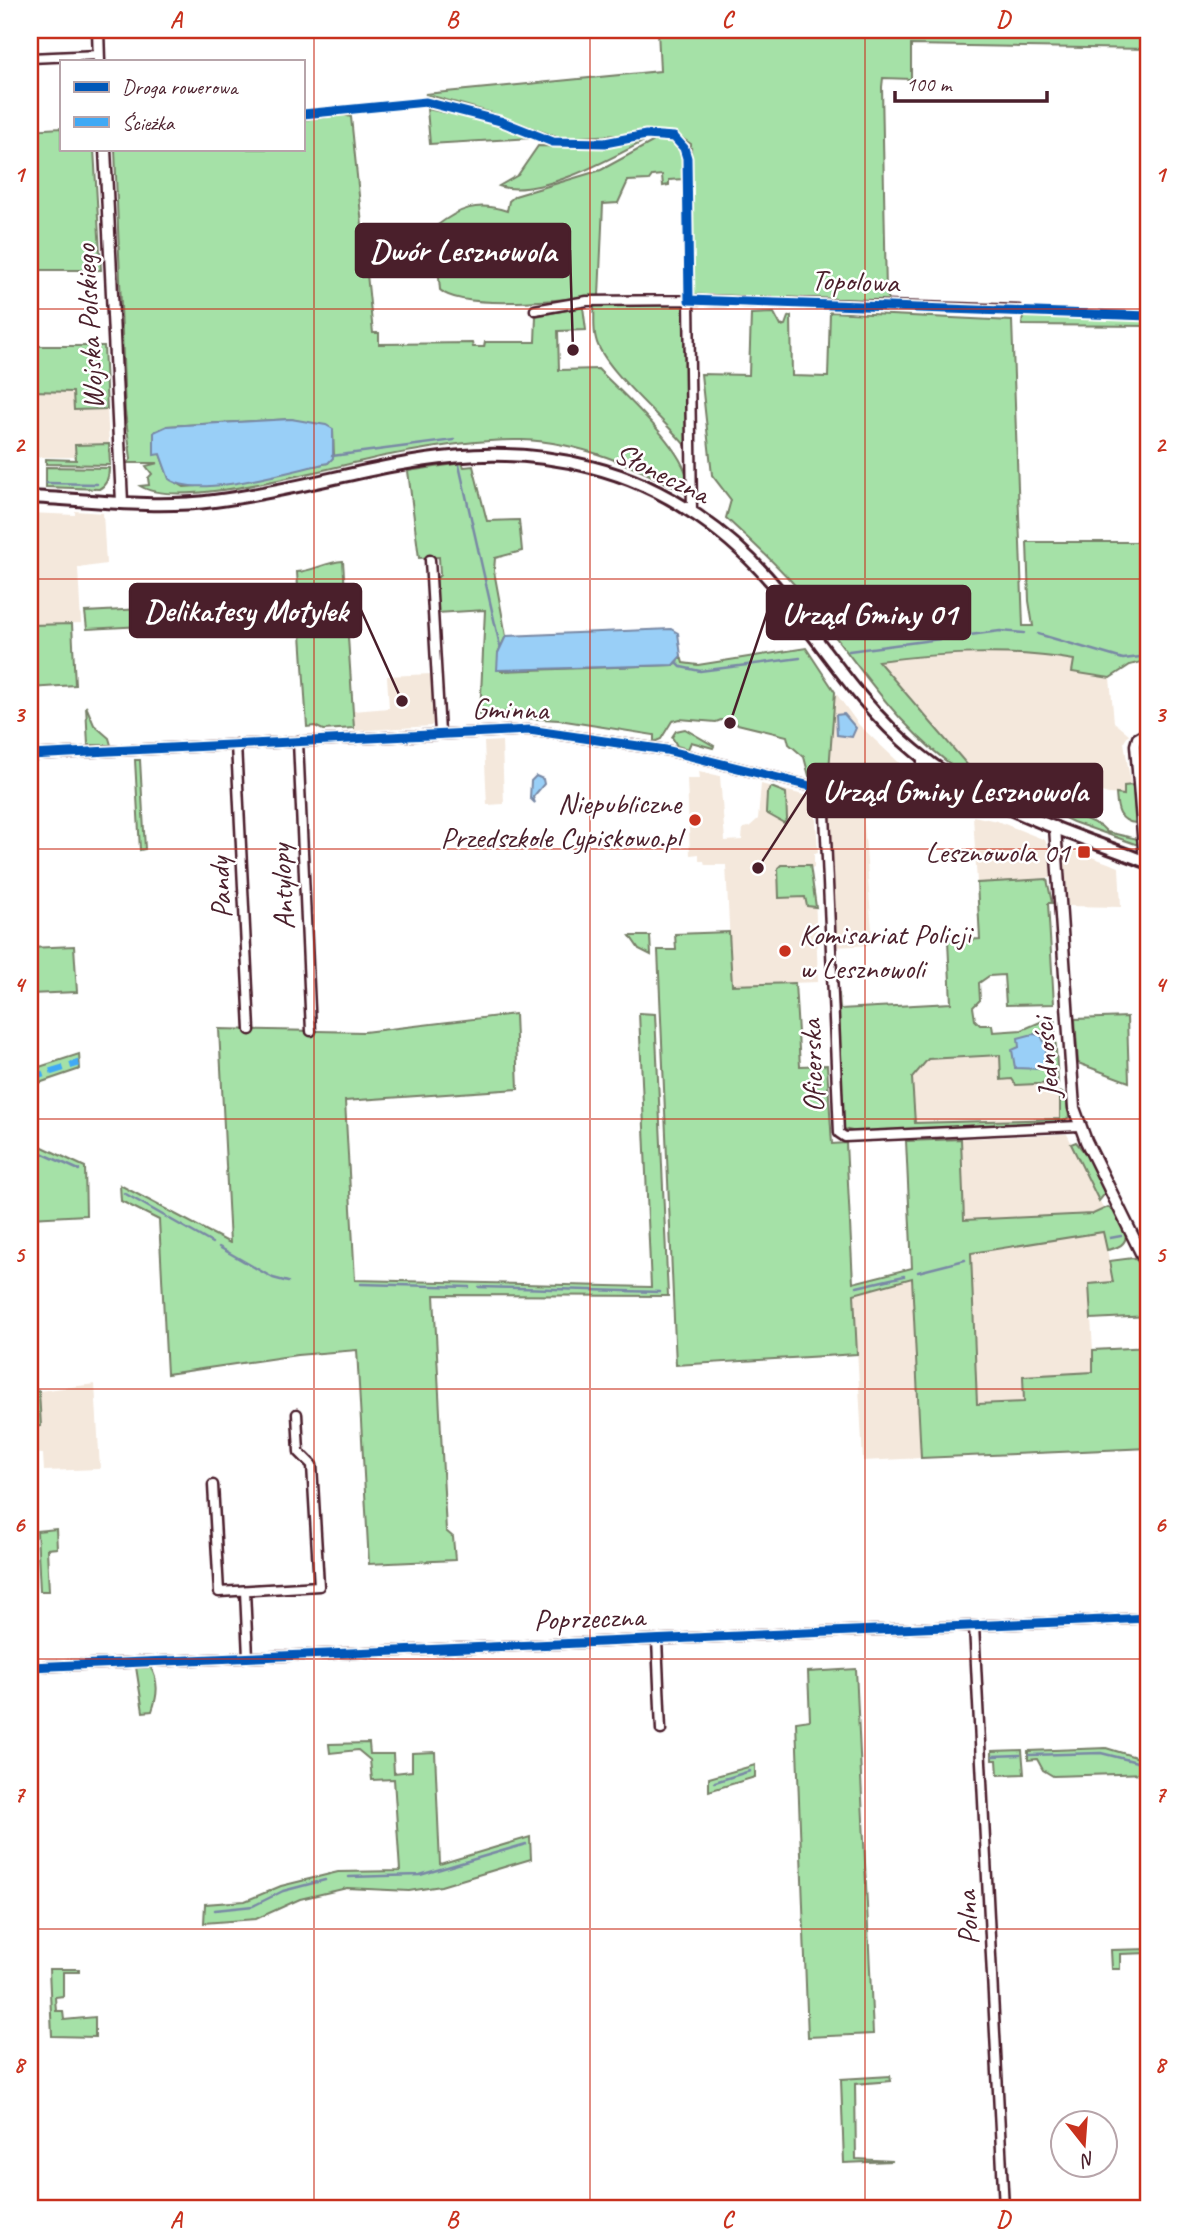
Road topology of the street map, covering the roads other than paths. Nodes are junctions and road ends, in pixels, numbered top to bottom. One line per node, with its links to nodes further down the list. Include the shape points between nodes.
1 (98, 30): 3 (street)
2 (30, 58): 3 (street)
3 (99, 58)
4 (105, 150): 9 (street, Wojska Polskiego)
5 (688, 300): 6 (street, Topolowa, via 587,301); 7 (street, Topolowa); 10 (street)
6 (536, 310)
7 (1019, 310)
8 (30, 497): 9 (main road, Słoneczna)
9 (122, 502): 10 (main road, Słoneczna, via 212,502 423,459 501,453 549,457 614,474)
10 (692, 512): 17 (main road, Słoneczna, via 755,564 867,705)
11 (430, 560): 13 (street)
12 (1149, 731): 24 (street, via 1137,738 1135,745)
13 (440, 733): 14 (street, Gminna); 19 (street, Gminna, via 529,730 570,735 681,753)
14 (298, 741): 15 (street, Gminna); 27 (street, Antylopy)
15 (236, 744): 16 (street, Gminna); 26 (street, Pandy)
16 (30, 755)
17 (922, 757): 18 (main road, Słoneczna); 20 (street)
18 (949, 776): 20 (street, via 940,777); 21 (main road, Słoneczna); 22 (street)
19 (824, 791): 20 (street, Gminna, via 850,796); 28 (street, Oficerska, via 838,1129 845,1137)
20 (918, 796): 22 (street, Gminna)
21 (982, 796): 22 (street, Gminna); 23 (main road, Słoneczna)
22 (932, 798)
23 (1055, 827): 25 (main road, Słoneczna); 28 (street, Jedności)
24 (1146, 836): 25 (street)
25 (1147, 862)
26 (250, 1030)
27 (312, 1031)
28 (1079, 1126): 29 (street, Jedności)
29 (1149, 1269)
30 (297, 1415): 32 (street, via 299,1452 312,1465 319,1586)
31 (213, 1485): 32 (street, via 219,1592)
32 (245, 1591): 36 (street)
33 (1149, 1618): 34 (street, Poprzeczna)
34 (974, 1626): 35 (street, Poprzeczna); 39 (street, Polna)
35 (657, 1640): 36 (street, Poprzeczna); 38 (street)
36 (248, 1657): 37 (street, Poprzeczna)
37 (30, 1667)
38 (661, 1730)
39 (1004, 2208)

